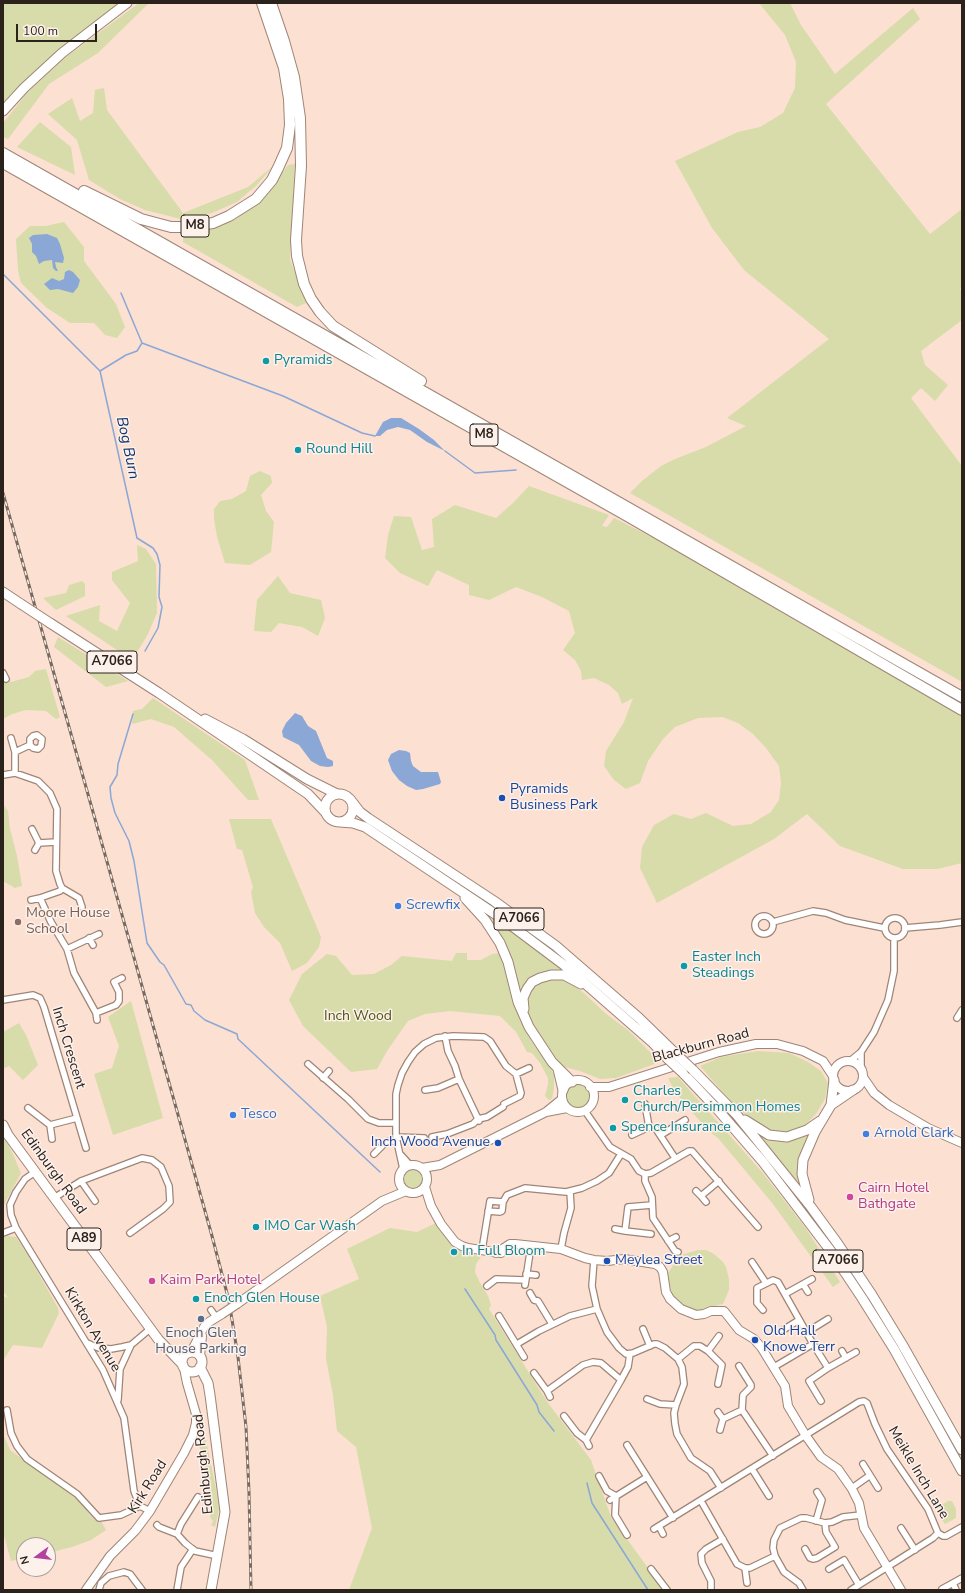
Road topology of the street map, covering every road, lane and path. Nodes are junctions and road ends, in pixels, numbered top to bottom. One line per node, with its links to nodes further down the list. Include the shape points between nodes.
1 (127, 3): 4 (main road, via 62,53)
2 (262, 3): 5 (highway, M8, via 284,68 290,125 286,148 272,180 256,199 245,207 207,224 171,227 156,224 141,220)
3 (271, 3): 7 (highway, M8, via 294,77 300,118 302,166 296,256 304,284 320,312 341,332)
4 (3, 111)
5 (3, 153): 7 (highway, M8)
6 (3, 163): 11 (highway, M8, via 622,513)
7 (615, 499): 9 (highway, M8)
8 (3, 592): 10 (main road, A7066, bridge)
9 (962, 696)
10 (173, 703): 17 (main road, A7066); 19 (main road, A7066, via 308,794)
11 (962, 710)
12 (11, 738): 14 (street)
13 (30, 745): 14 (street)
14 (15, 752): 15 (street)
15 (15, 773): 16 (street); 22 (street, via 38,782 50,793 57,809)
16 (3, 776)
17 (338, 794): 18 (main road, A7066); 19 (main road, via 327,801)
18 (350, 799): 20 (main road, via 353,808 351,815); 49 (main road, A7066, via 368,818 494,901 556,946 639,1018)
19 (326, 813): 20 (main road, A7066, via 331,820)
20 (340, 822): 25 (main road, A7066, via 365,827)
21 (32, 829): 23 (street)
22 (56, 842): 23 (street); 26 (street, via 56,871)
23 (39, 843): 24 (street)
24 (35, 850)
25 (450, 883): 40 (main road, A7066, via 534,942); 44 (main road, A7066, via 485,920 500,943)
26 (62, 888): 27 (street); 29 (street, via 79,898)
27 (40, 898): 28 (street); 38 (street)
28 (31, 900)
29 (82, 907)
30 (773, 922): 32 (street, via 813,911)
31 (962, 922): 33 (street)
32 (884, 928): 33 (street, via 888,920 895,918 902,920); 36 (street, via 887,935)
33 (905, 928): 36 (street, via 903,935)
34 (99, 934): 35 (street)
35 (89, 938): 37 (street); 38 (street)
36 (894, 938): 48 (street, via 894,972 888,1000 874,1032)
37 (93, 945)
38 (67, 949): 43 (street, via 74,974)
39 (122, 978): 43 (street, via 114,982 119,992 116,1005)
40 (600, 996): 44 (main road, A7066, via 564,975 551,975 536,980 527,989 523,998); 49 (main road, A7066, via 652,1042)
41 (3, 1000): 77 (street, Inch Crescent, via 33,996 40,998)
42 (962, 1010): 45 (street)
43 (96, 1013): 46 (street)
44 (524, 1017): 55 (main road, A7066)
45 (958, 1018)
46 (98, 1020)
47 (445, 1036): 57 (street, via 487,1039 493,1043 506,1066); 61 (street); 81 (street, via 433,1039 419,1048 402,1073 396,1094)
48 (861, 1052): 51 (street); 54 (street)
49 (672, 1056): 76 (main road, A7066, bridge, via 693,1070); 191 (main road, A7066, bridge, via 683,1073 763,1162 830,1250 894,1349)
50 (823, 1061): 51 (main road, Blackburn Road); 59 (main road); 64 (main road, Blackburn Road, via 777,1044 756,1044 719,1052)
51 (847, 1061): 54 (main road, via 858,1064); 59 (main road, via 837,1066)
52 (308, 1064): 58 (street)
53 (529, 1068): 57 (street)
54 (861, 1068): 60 (main road)
55 (558, 1069): 62 (main road); 68 (main road)
56 (329, 1071): 58 (street)
57 (516, 1074): 78 (street, via 520,1096)
58 (323, 1078): 81 (street, via 368,1119 379,1123)
59 (834, 1078): 66 (main road, via 841,1089); 71 (main road, A7066)
60 (863, 1078): 66 (main road, via 862,1083); 67 (main road)
61 (459, 1079): 65 (street, via 438,1088); 78 (street)
62 (572, 1082): 63 (main road, via 582,1081); 68 (main road, via 567,1085)
63 (590, 1087): 64 (main road, Blackburn Road); 69 (main road)
64 (609, 1087): 69 (main road, Blackburn Road)
65 (425, 1090)
66 (854, 1090): 67 (main road); 71 (main road, A7066)
67 (874, 1094): 91 (main road, via 906,1116)
68 (562, 1095): 73 (main road); 75 (main road)
69 (593, 1098): 74 (main road)
70 (646, 1104): 84 (street)
71 (831, 1104): 80 (main road, A7066)
72 (28, 1108): 83 (street)
73 (567, 1108): 74 (main road, via 576,1112); 75 (main road)
74 (587, 1109): 94 (street, via 610,1147)
75 (546, 1112): 96 (main road)
76 (736, 1114): 80 (main road, A7066, via 759,1130 779,1137 798,1134); 117 (main road, A7066)
77 (77, 1118): 83 (street); 92 (street, Inch Crescent)
78 (479, 1120): 87 (street, via 447,1134)
79 (685, 1120): 86 (street)
80 (822, 1120): 117 (main road, A7066, via 803,1160 802,1174)
81 (396, 1123): 90 (street)
82 (3, 1125): 99 (main road, Edinburgh Road / A89)
83 (50, 1125): 89 (street)
84 (649, 1127): 85 (street); 86 (street, via 656,1128)
85 (632, 1134)
86 (661, 1135): 95 (street)
87 (432, 1137)
88 (424, 1138): 90 (street)
89 (52, 1139)
90 (396, 1139): 93 (street, via 386,1142); 97 (street)
91 (962, 1143)
92 (86, 1148)
93 (374, 1154)
94 (621, 1154): 100 (street, via 631,1159 639,1171); 106 (street, via 604,1178)
95 (675, 1158): 100 (street); 103 (street, via 692,1151)
96 (440, 1165): 98 (main road); 104 (main road)
97 (407, 1167): 98 (main road, via 417,1165); 102 (main road, via 400,1174)
98 (422, 1168): 104 (main road, via 425,1171)
99 (35, 1172): 110 (main road, Edinburgh Road / A89); 120 (street, Kirkton Avenue, via 25,1179 10,1205)
100 (645, 1174): 115 (street)
101 (81, 1180): 110 (street); 111 (street); 124 (street, via 142,1158 152,1160 161,1167 169,1186 170,1202)
102 (399, 1181): 105 (main road); 112 (main road)
103 (719, 1181): 109 (street); 119 (street)
104 (426, 1183): 108 (main road); 116 (main road)
105 (406, 1191): 108 (main road); 112 (main road)
106 (570, 1191): 113 (street, via 525,1188 507,1195); 129 (street, via 572,1208)
107 (696, 1191): 109 (street)
108 (416, 1193): 116 (main road)
109 (701, 1196): 114 (street)
110 (54, 1198): 149 (main road, Edinburgh Road / A89)
111 (95, 1200)
112 (383, 1200): 166 (main road, bridge, via 236,1304 216,1314 204,1327)
113 (503, 1202): 118 (street, via 490,1201); 118 (street, via 502,1211)
114 (706, 1202)
115 (652, 1205): 122 (street, via 628,1207); 127 (street, via 653,1218)
116 (431, 1206): 130 (main road, via 455,1242)
117 (811, 1207): 187 (main road, A7066, via 872,1295)
118 (488, 1211): 130 (street)
119 (758, 1227)
120 (16, 1228): 123 (street); 154 (street, Kirkton Avenue)
121 (615, 1230): 122 (street)
122 (625, 1231): 125 (street)
123 (3, 1233)
124 (130, 1233)
125 (651, 1234)
126 (676, 1237): 127 (street)
127 (668, 1241): 131 (street, via 674,1251)
128 (531, 1246): 129 (main road); 130 (main road, via 521,1245 505,1253); 136 (street)
129 (561, 1249): 132 (main road)
130 (482, 1250)
131 (678, 1252)
132 (594, 1260): 143 (street, via 592,1286); 168 (main road, via 624,1259 649,1262 660,1267 666,1292 674,1304 696,1315 724,1311 739,1330 758,1343)
133 (752, 1262): 137 (street)
134 (536, 1275): 136 (street)
135 (812, 1279): 138 (street)
136 (525, 1280): 139 (street, via 496,1279)
137 (766, 1283): 142 (street, via 773,1280 778,1282); 144 (street, via 757,1288 757,1303)
138 (803, 1284): 140 (street); 142 (street)
139 (487, 1286)
140 (808, 1292)
141 (530, 1293): 148 (street)
142 (785, 1294): 147 (street)
143 (597, 1309): 148 (street); 162 (street, via 607,1332 624,1353)
144 (763, 1310)
145 (498, 1316): 155 (street)
146 (828, 1318): 152 (street)
147 (799, 1320): 151 (street); 152 (street)
148 (552, 1324): 155 (street)
149 (150, 1329): 157 (street); 166 (main road, Edinburgh Road / A89, via 168,1350)
150 (643, 1329): 158 (street)
151 (783, 1330)
152 (806, 1332): 156 (street)
153 (719, 1336): 159 (street)
154 (87, 1343): 157 (street, via 111,1349); 174 (street, Kirkton Avenue)
155 (517, 1344): 163 (street)
156 (813, 1344): 168 (street); 169 (street)
157 (130, 1345): 174 (street, via 120,1369)
158 (650, 1346): 162 (street); 165 (street, via 660,1345)
159 (708, 1351): 165 (street, via 700,1346 694,1346); 172 (street, via 722,1365)
160 (842, 1351): 164 (street)
161 (856, 1352): 164 (street)
162 (630, 1354): 171 (street, via 628,1367)
163 (524, 1357)
164 (846, 1358): 169 (street)
165 (678, 1359): 176 (street, via 682,1367 684,1384)
166 (191, 1363): 205 (main road, Kirk Road, via 187,1383 196,1414 193,1434); 221 (main road, Edinburgh Road, via 208,1383 225,1506)
167 (739, 1366): 178 (street, via 751,1385 743,1395)
168 (774, 1367): 183 (main road, via 785,1386 788,1406)
169 (828, 1368): 175 (street, via 809,1382)
170 (534, 1373): 171 (street, via 549,1394 583,1365 593,1362 601,1364)
171 (621, 1380): 184 (street)
172 (718, 1384)
173 (647, 1399): 176 (street, via 660,1404)
174 (118, 1402): 204 (street, Kirkton Avenue, via 124,1418 134,1491)
175 (821, 1402)
176 (676, 1405): 195 (street, via 674,1424 683,1446 691,1458 710,1471)
177 (7, 1410): 204 (street, via 11,1433 17,1446 28,1459 77,1494 99,1518 121,1515)
178 (742, 1410): 181 (street); 188 (street)
179 (718, 1412): 181 (street)
180 (564, 1416): 184 (street)
181 (723, 1419): 182 (street)
182 (720, 1430)
183 (806, 1436): 188 (street); 196 (main road, via 821,1457 838,1469); 213 (street, Meikle Inch Lane, via 862,1400 867,1403 887,1449 928,1509)
184 (586, 1440): 186 (street)
185 (627, 1444): 194 (street)
186 (589, 1446)
187 (962, 1450)
188 (772, 1456): 190 (street)
189 (863, 1464): 193 (street)
190 (752, 1469): 195 (street); 200 (street)
191 (962, 1470)
192 (599, 1476): 199 (street, via 607,1491)
193 (869, 1476): 196 (street); 197 (street)
194 (647, 1477): 199 (street); 207 (street)
195 (721, 1488): 203 (street)
196 (852, 1488): 206 (main road)
197 (878, 1488)
198 (817, 1492): 208 (street, via 822,1500)
199 (616, 1496): 202 (street); 216 (street, via 615,1515)
200 (769, 1496)
201 (198, 1497): 214 (street)
202 (610, 1500)
203 (701, 1501): 207 (street); 217 (street)
204 (140, 1506): 205 (street)
205 (150, 1511): 232 (main road, Kirk Road, via 136,1531 110,1556)
206 (861, 1515): 209 (street); 223 (main road, via 864,1528)
207 (673, 1518): 215 (street, via 656,1528)
208 (816, 1521): 209 (street); 222 (street, via 801,1518 780,1528 774,1540)
209 (825, 1523): 219 (street, via 826,1532 835,1547 813,1559)
210 (157, 1525): 214 (street)
211 (962, 1527): 213 (street, Meikle Inch Lane, via 946,1536)
212 (901, 1528): 220 (street)
213 (938, 1533): 220 (street, Meikle Inch Lane)
214 (177, 1534): 218 (street)
215 (663, 1534)
216 (627, 1535)
217 (723, 1539): 225 (street, via 737,1564); 238 (street, via 702,1554 702,1563 711,1582)
218 (193, 1549): 221 (street); 235 (street, via 181,1567)
219 (805, 1549)
220 (915, 1550): 223 (street, Meikle Inch Lane)
221 (218, 1556): 236 (main road, Edinburgh Road)
222 (775, 1556): 225 (street); 239 (street, via 784,1572 799,1583)
223 (888, 1567): 230 (street, Meikle Inch Lane); 241 (main road)
224 (651, 1568): 237 (street)
225 (745, 1568): 228 (street)
226 (829, 1569): 230 (street, via 844,1560)
227 (962, 1578): 229 (street)
228 (747, 1583)
229 (953, 1583): 231 (street); 242 (street)
230 (859, 1585): 240 (street, Meikle Inch Lane)
231 (942, 1589)
232 (86, 1590)
233 (99, 1590): 234 (street, via 101,1583 108,1576 124,1572 130,1574)
234 (142, 1590)
235 (177, 1590)
236 (211, 1590)
237 (667, 1590)
238 (711, 1590)
239 (803, 1590)
240 (850, 1590)
241 (901, 1590)
242 (956, 1590)

